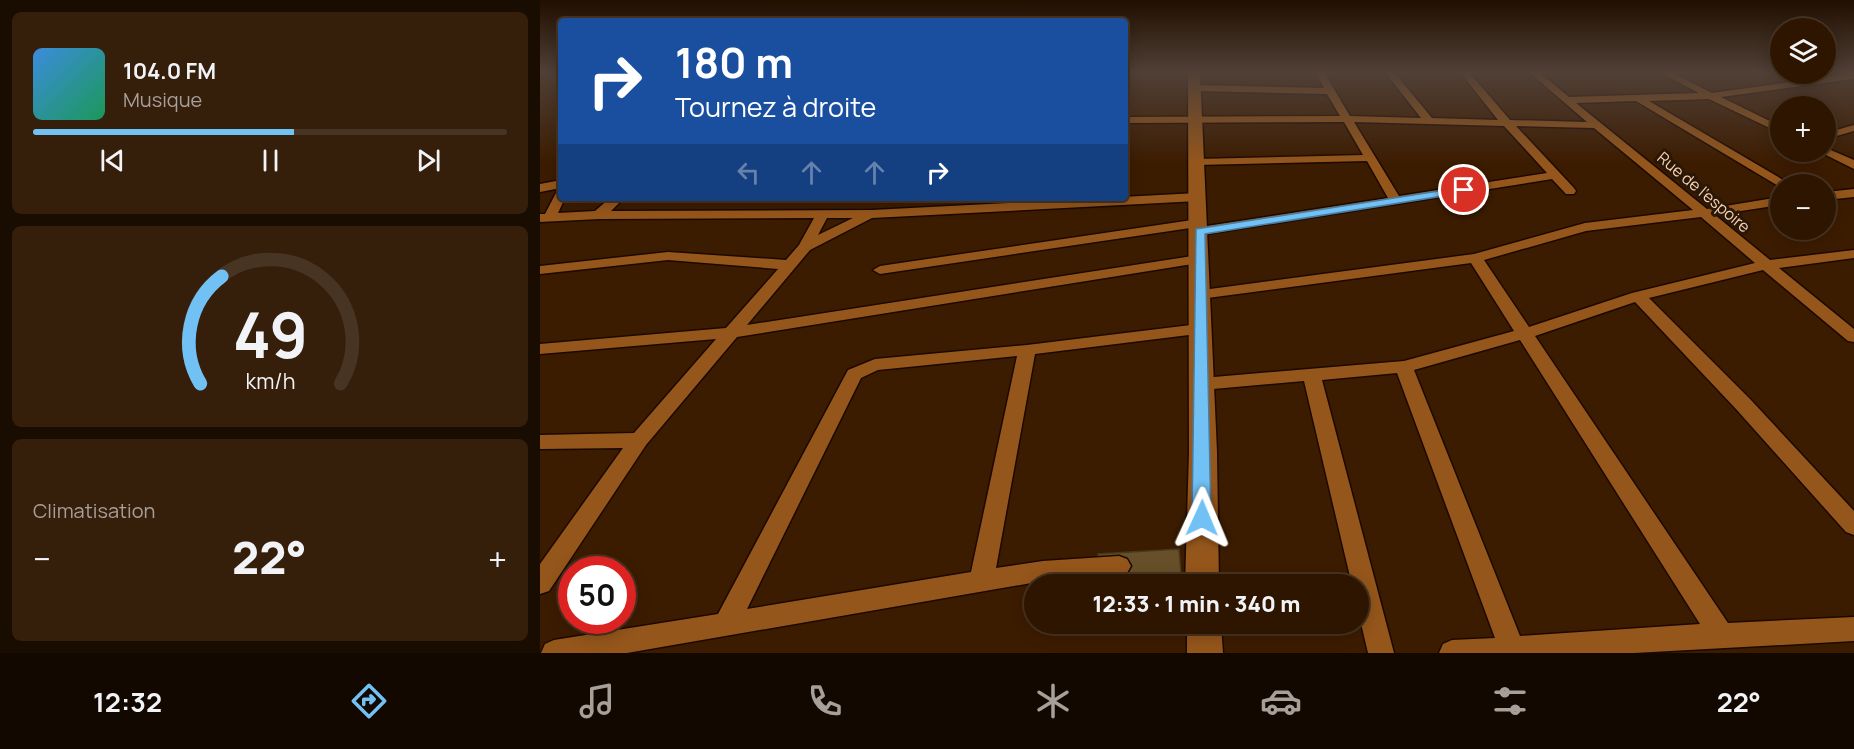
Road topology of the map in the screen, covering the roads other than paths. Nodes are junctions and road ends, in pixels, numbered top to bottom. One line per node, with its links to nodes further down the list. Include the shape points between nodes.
1 (1195, 102): 8 (main road)
2 (1337, 102): 9 (street)
3 (1414, 102): 11 (street)
4 (1490, 102): 12 (street)
5 (1571, 102): 13 (street, Rue de l'espoire)
6 (1645, 102): 22 (street)
7 (1722, 102): 14 (street)
8 (1195, 118): 9 (street); 10 (street); 19 (main road)
9 (1347, 118): 11 (street); 18 (street)
10 (1128, 120)
11 (1428, 120): 12 (street)
12 (1506, 122): 13 (street); 21 (street)
13 (1597, 125): 36 (street, Rue de l'espoire)
14 (1770, 125)
15 (1854, 128): 16 (street)
16 (1836, 133)
17 (1836, 156): 20 (street)
18 (1369, 158): 19 (street); 33 (street)
19 (1196, 162): 28 (main road)
20 (1854, 165)
21 (1555, 175): 25 (street); 33 (street)
22 (1770, 176)
23 (558, 185): 24 (street)
24 (540, 188)
25 (1570, 191)
26 (1854, 193): 27 (street)
27 (1836, 195)
28 (1198, 197): 29 (street); 41 (main road)
29 (1128, 199)
30 (558, 200): 40 (street)
31 (615, 201): 38 (street)
32 (1072, 201): 35 (street)
33 (1396, 201): 41 (street)
34 (1770, 203): 36 (street)
35 (973, 204): 37 (street)
36 (1705, 213): 45 (street, via 1585,228); 48 (street, Rue de l'espoire)
37 (872, 214): 39 (street); 43 (street)
38 (599, 215): 39 (street); 40 (street)
39 (822, 216): 43 (street)
40 (548, 218): 42 (street)
41 (1199, 227): 46 (main road); 50 (street)
42 (540, 232)
43 (806, 247): 47 (street)
44 (1854, 254): 48 (street)
45 (1474, 258): 51 (street); 55 (street)
46 (1199, 259): 51 (main road); 54 (street)
47 (789, 265): 49 (street, via 660,257); 54 (street)
48 (1764, 265): 52 (street); 56 (street, Rue de l'espoire)
49 (540, 270)
50 (880, 270)
51 (1200, 294): 53 (main road)
52 (1638, 296): 55 (street); 64 (street)
53 (1199, 329): 58 (street); 61 (main road)
54 (730, 333): 57 (street); 62 (street)
55 (1524, 334): 59 (street); 72 (street)
56 (1854, 338)
57 (540, 349)
58 (1027, 350): 68 (street); 69 (street, via 875,365 854,374)
59 (1404, 367): 60 (street); 73 (street)
60 (1312, 376): 61 (street); 76 (street)
61 (1202, 384): 66 (main road)
62 (639, 440): 63 (street); 67 (street)
63 (540, 442)
64 (1854, 526)
65 (1144, 564): 68 (street, via 1043,571)
66 (1194, 569)
67 (541, 580)
68 (981, 582): 69 (street)
69 (725, 626): 74 (street)
70 (1854, 629): 72 (street)
71 (1204, 634): 75 (main road)
72 (1721, 635): 73 (street)
73 (1513, 650): 77 (street)
74 (554, 653)
75 (1205, 653)
76 (1381, 653)
77 (1452, 653)

